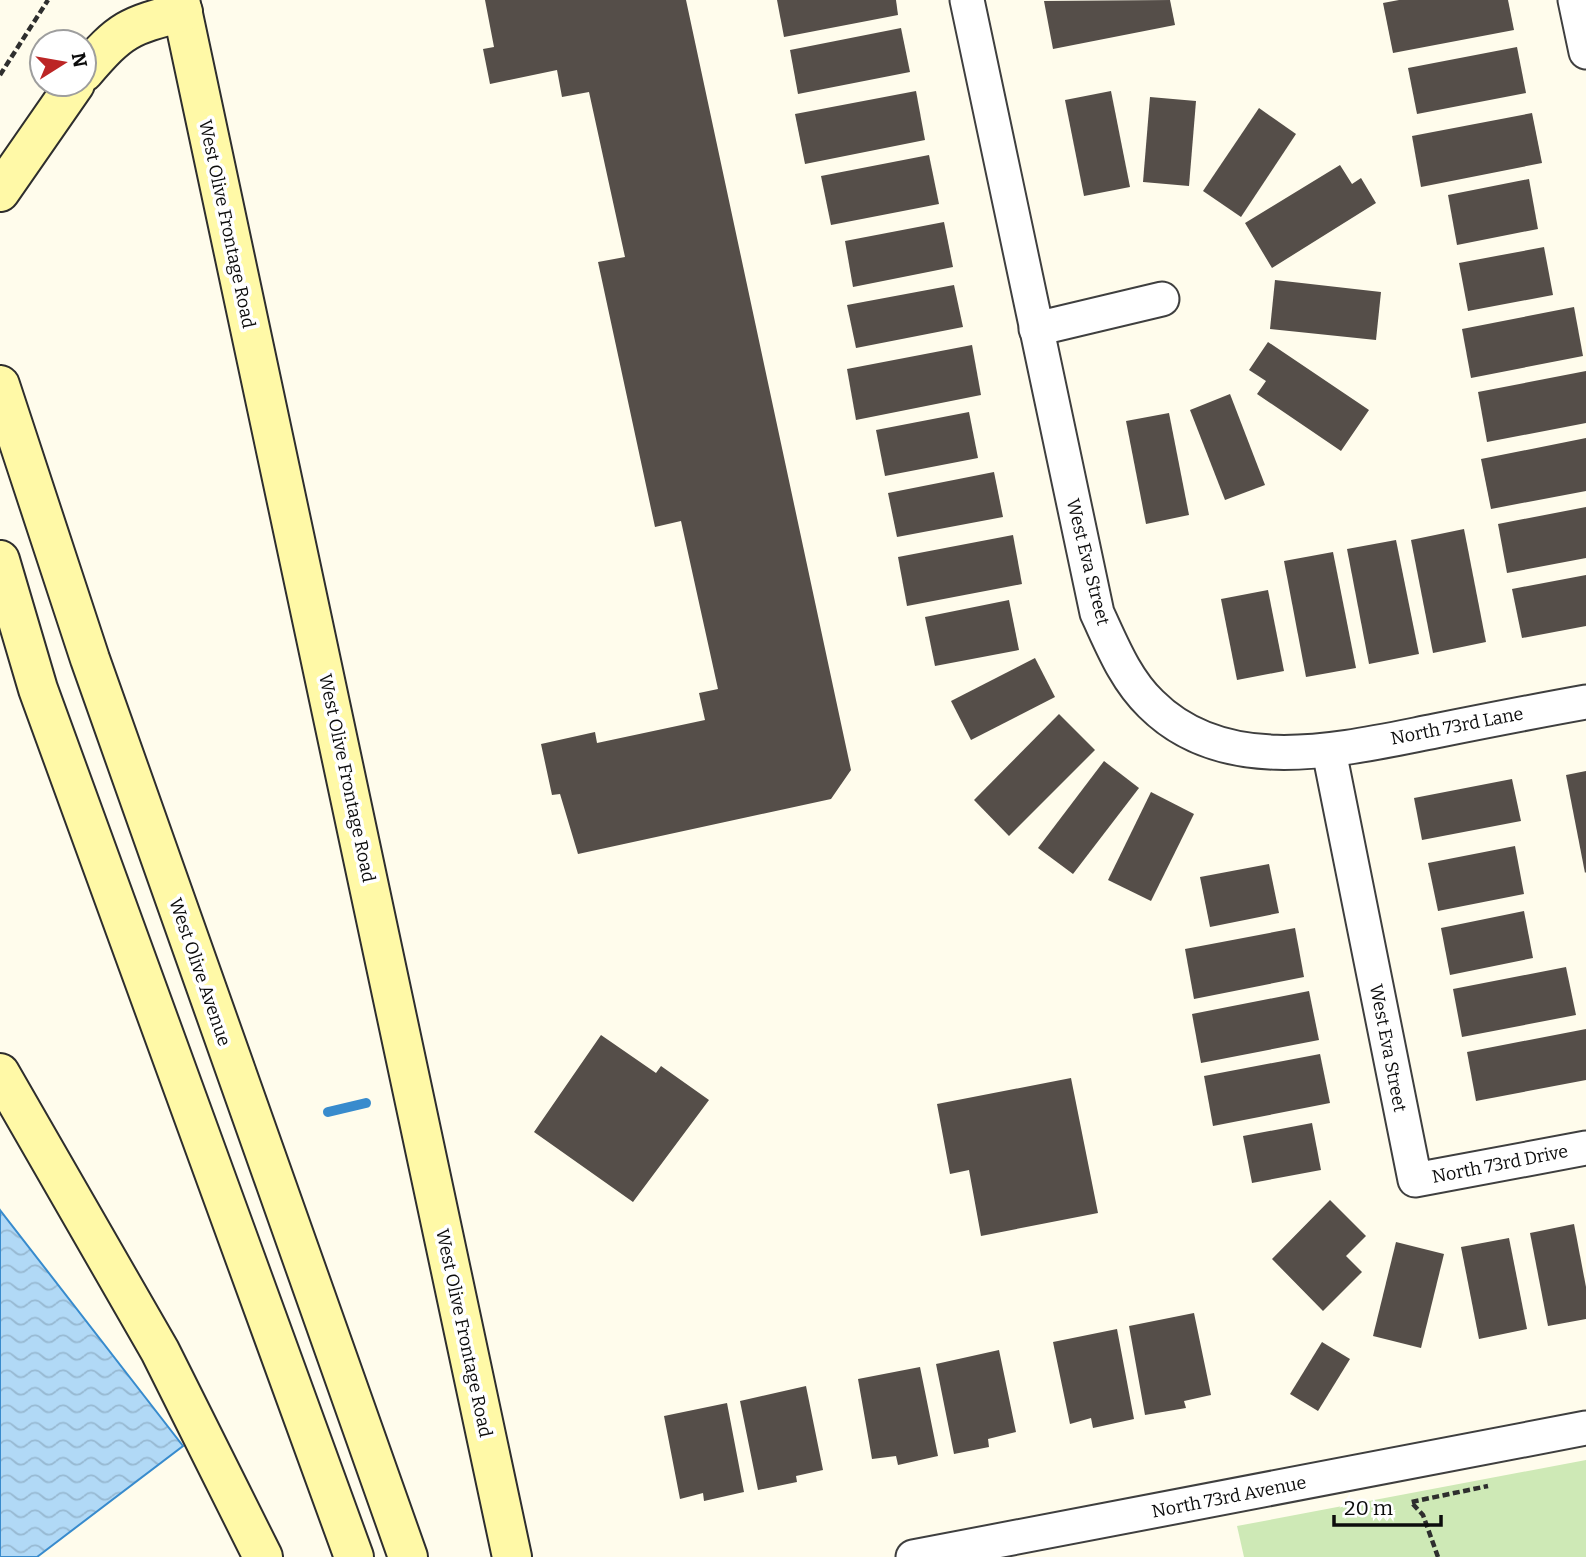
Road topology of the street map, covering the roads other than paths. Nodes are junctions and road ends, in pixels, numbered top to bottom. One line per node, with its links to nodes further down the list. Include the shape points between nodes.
1 (967, 0): 9 (street, West Eva Street)
2 (1575, 0): 4 (street)
3 (181, 6): 5 (main road, via 135,24); 21 (main road, West Olive Frontage Road)
4 (1586, 52)
5 (98, 56)
6 (65, 98): 7 (main road)
7 (0, 192)
8 (1162, 299): 9 (street)
9 (1036, 328): 13 (street, West Eva Street, via 1097,613 1121,667 1151,705 1195,736 1257,752)
10 (0, 385): 20 (main road, West Olive Avenue, via 90,659)
11 (0, 560): 19 (main road, via 38,689)
12 (1586, 702): 13 (street, North 73rd Lane)
13 (1329, 751): 16 (street, West Eva Street)
14 (0, 1073): 18 (main road, via 160,1351)
15 (1586, 1147): 16 (street, North 73rd Drive)
16 (1415, 1180)
17 (1586, 1428): 22 (street, North 73rd Avenue)
18 (262, 1557)
19 (354, 1557)
20 (408, 1557)
21 (512, 1557)
22 (913, 1557)

